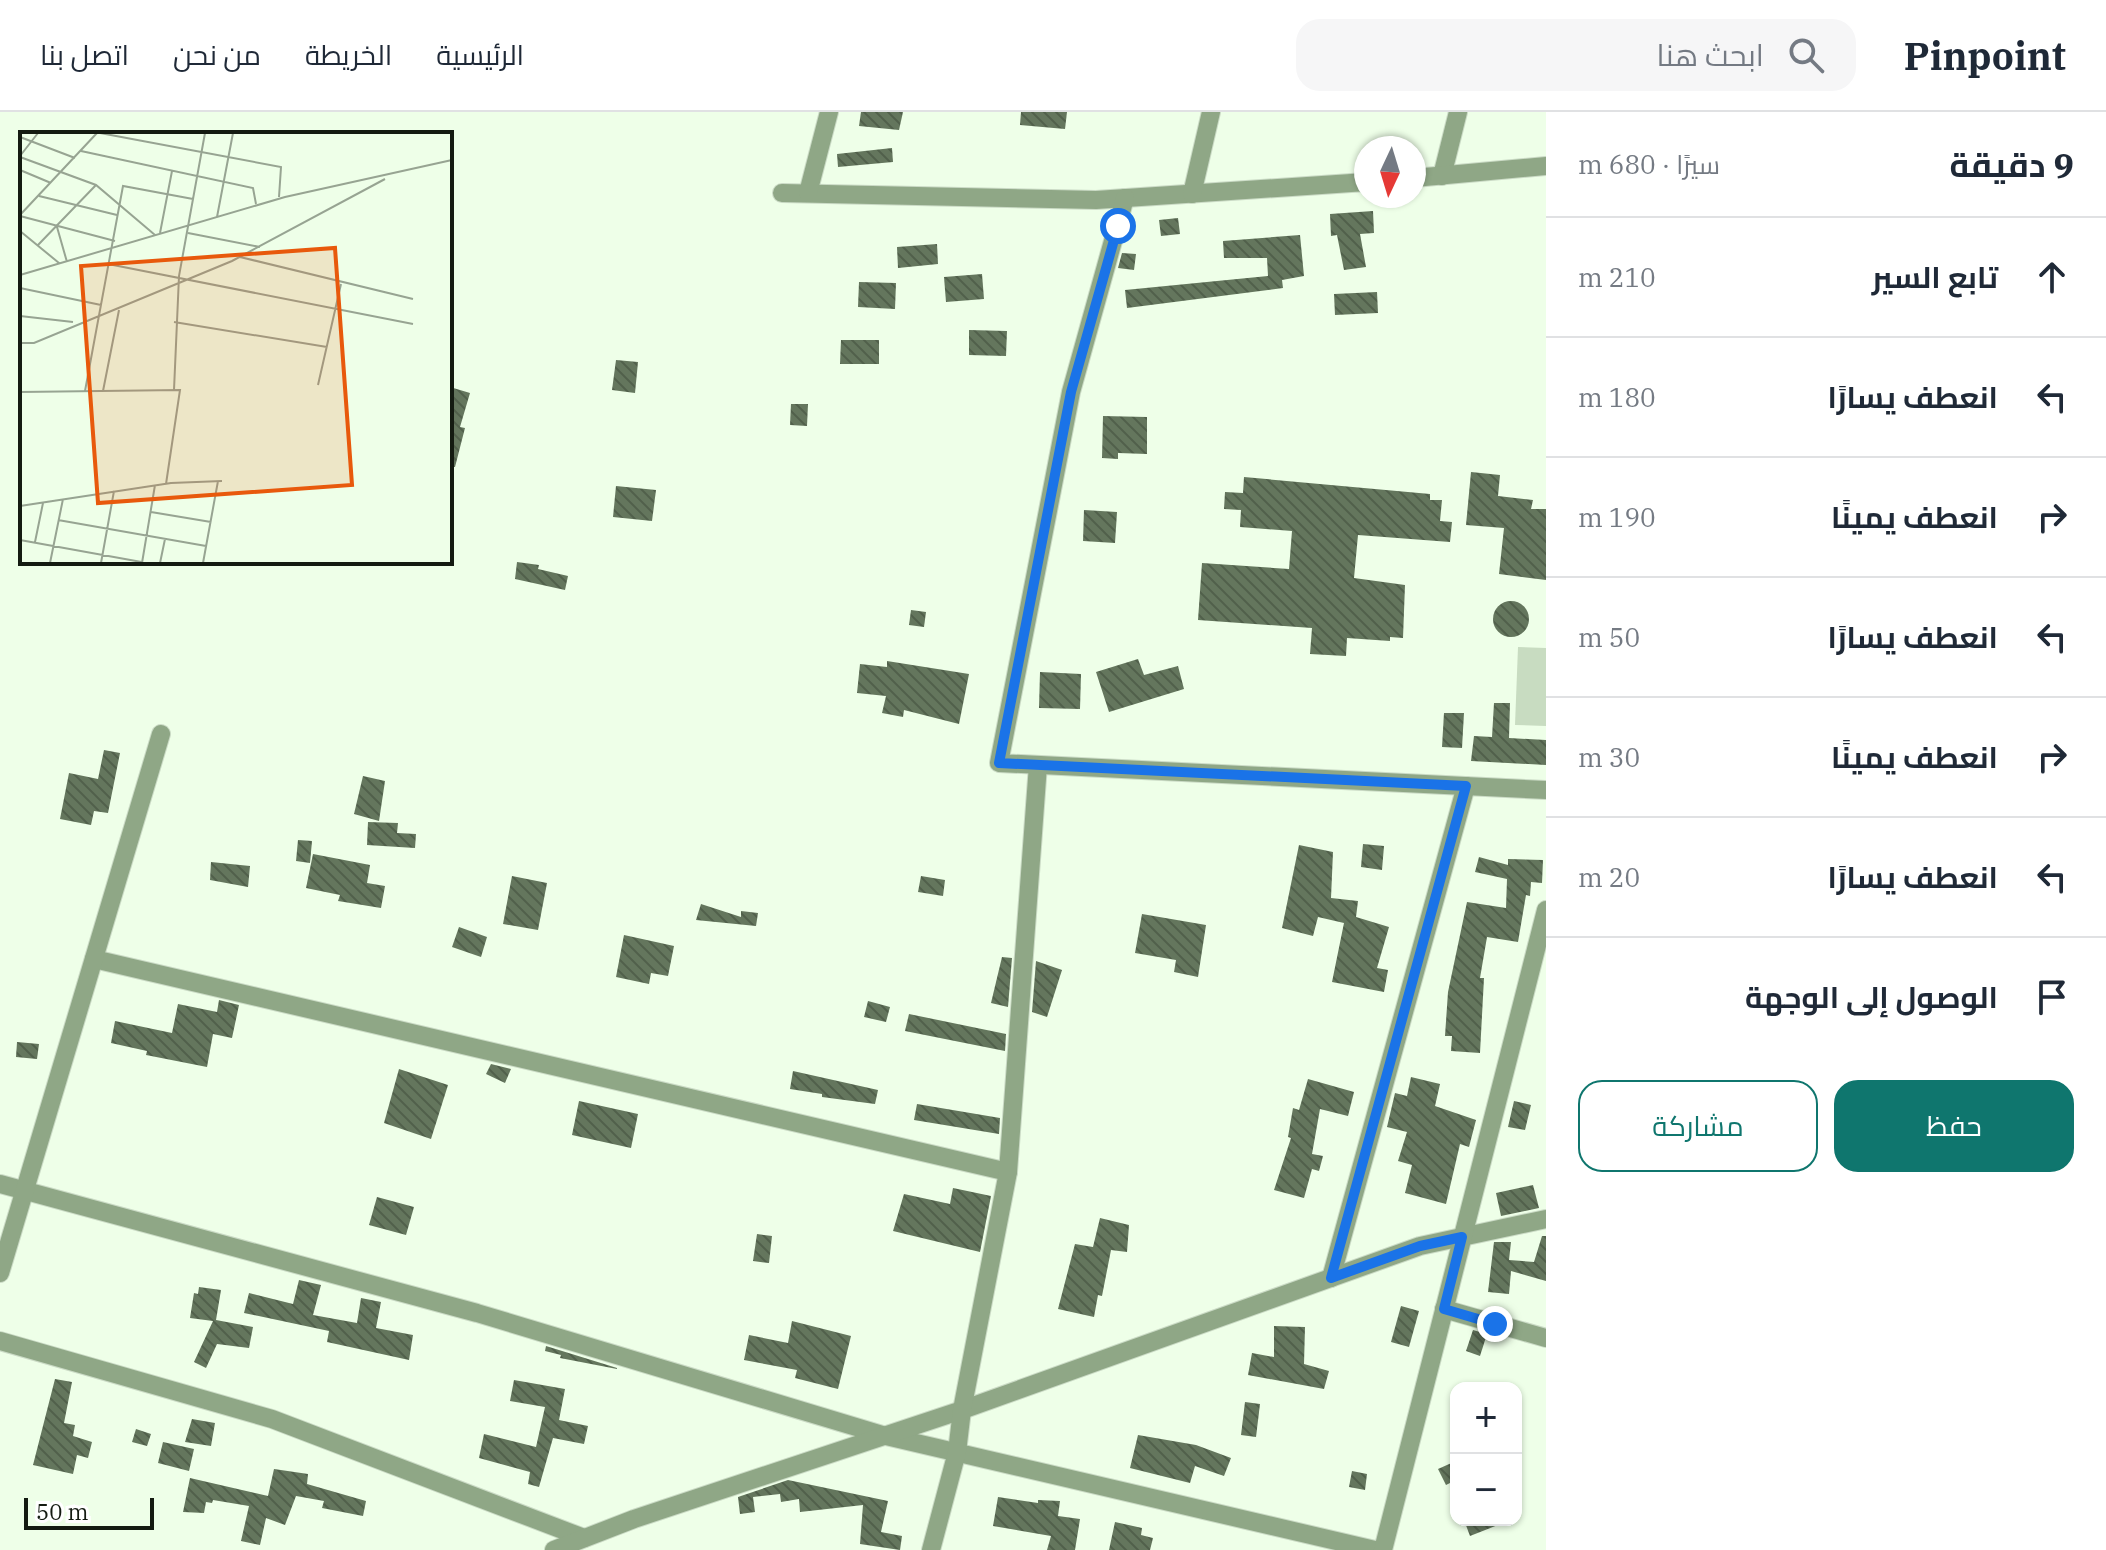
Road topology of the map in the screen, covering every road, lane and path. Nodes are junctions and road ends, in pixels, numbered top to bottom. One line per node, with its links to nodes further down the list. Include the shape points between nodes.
1 (829, 112): 9 (street)
2 (1211, 112): 10 (street)
3 (1458, 112): 5 (street)
4 (1546, 166): 5 (street)
5 (1442, 176): 6 (street)
6 (1426, 177)
7 (1354, 183): 10 (street)
8 (782, 193): 9 (street)
9 (808, 193): 11 (street)
10 (1192, 194): 11 (street)
11 (1125, 198): 13 (street, via 1071,392 999,763)
12 (161, 734): 17 (street)
13 (1038, 765): 14 (street); 18 (street)
14 (1466, 786): 15 (street); 24 (street)
15 (1546, 790)
16 (1546, 910): 22 (street)
17 (94, 959): 18 (street); 20 (street)
18 (1008, 1172): 28 (street)
19 (0, 1184): 20 (street)
20 (25, 1191): 23 (street); 29 (street, via 477,1313)
21 (1546, 1219): 22 (street)
22 (1462, 1237): 24 (street); 25 (street)
23 (0, 1273)
24 (1331, 1278): 28 (street)
25 (1444, 1309): 26 (street); 35 (street)
26 (1546, 1338)
27 (0, 1341): 31 (street, via 272,1419)
28 (962, 1410): 29 (street); 30 (street)
29 (886, 1436): 30 (street); 31 (street)
30 (957, 1452): 33 (street); 34 (street)
31 (584, 1538): 32 (street)
32 (554, 1550)
33 (931, 1550)
34 (1375, 1550)
35 (1383, 1550)

